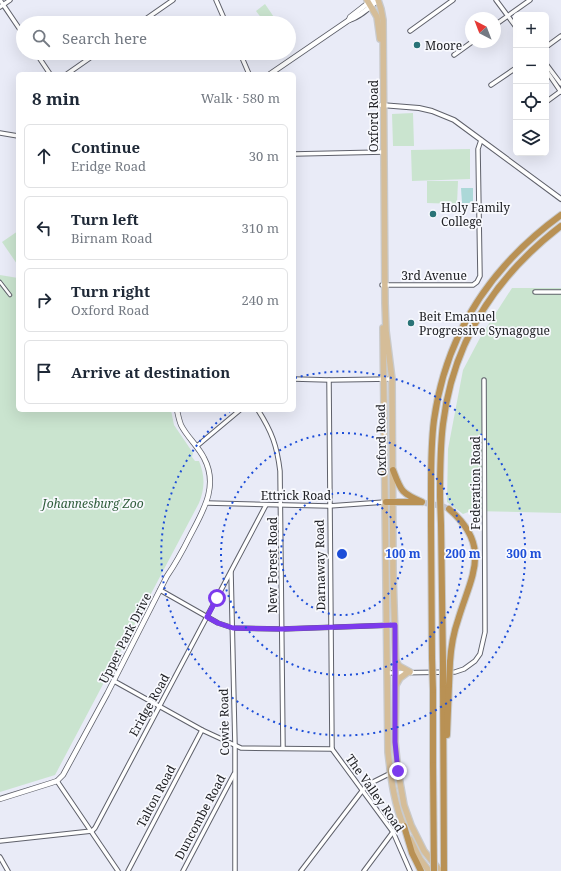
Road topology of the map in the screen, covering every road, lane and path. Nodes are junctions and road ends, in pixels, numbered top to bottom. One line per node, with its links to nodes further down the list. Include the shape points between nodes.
1 (0, 0): 10 (street)
2 (10, 0): 10 (street)
3 (173, 0): 11 (street)
4 (216, 0): 12 (street)
5 (378, 0): 9 (main road); 38 (main road, Oxford Road, via 383,20)
6 (453, 0): 17 (street)
7 (496, 0): 13 (street)
8 (530, 0): 13 (street)
9 (370, 2): 22 (main road, via 353,19); 38 (main road, Oxford Road, via 379,27)
10 (2, 6): 16 (street)
11 (150, 16)
12 (223, 16)
13 (508, 16): 14 (street); 15 (street)
14 (501, 21)
15 (513, 23)
16 (16, 25)
17 (410, 31)
18 (561, 36): 19 (street)
19 (549, 45)
20 (465, 47): 21 (street)
21 (454, 55)
22 (296, 56)
23 (41, 60): 29 (street)
24 (87, 60): 30 (street)
25 (243, 60): 31 (street)
26 (290, 60): 32 (main road)
27 (549, 68): 34 (street)
28 (513, 70): 35 (street)
29 (49, 72)
30 (70, 72)
31 (248, 72)
32 (273, 72)
33 (549, 74): 36 (street)
34 (561, 84)
35 (491, 86)
36 (561, 91): 37 (street)
37 (549, 100)
38 (382, 105): 41 (street, via 413,107 436,113 459,123); 42 (main road, Oxford Road)
39 (0, 133): 40 (street)
40 (16, 136)
41 (481, 140): 44 (street); 48 (street, 3rd Avenue, via 478,149 480,276 477,282 473,285)
42 (383, 152): 43 (street); 48 (main road, Oxford Road)
43 (296, 154)
44 (561, 199)
45 (561, 215): 108 (highway, bridge, via 516,253 474,306 460,331 444,372 437,401 430,490)
46 (561, 226): 81 (highway, bridge, via 509,274 484,307 467,338 453,374 444,412 441,448 443,664)
47 (0, 282): 51 (street)
48 (384, 286): 53 (main road, Oxford Road); 54 (main road, Oxford Road)
49 (534, 292): 50 (street)
50 (561, 292)
51 (10, 295)
52 (296, 379): 55 (street)
53 (384, 379): 54 (street); 55 (street); 62 (main road, Oxford Road)
54 (392, 379): 61 (main road, Oxford Road)
55 (329, 380): 66 (street, Darnaway Road)
56 (484, 380): 78 (street, Federation Road, via 485,632 481,651 470,666 460,671)
57 (178, 412): 60 (main road, Upper Park Drive, via 181,425)
58 (238, 412): 60 (street)
59 (259, 412): 65 (street, New Forest Road, via 276,446)
60 (197, 446): 63 (main road, Upper Park Drive, via 210,474)
61 (393, 470): 62 (main road, Oxford Road); 62 (highway, via 402,491 424,502)
62 (389, 502): 66 (street, Ettrick Road); 71 (main road, Oxford Road); 72 (main road, Oxford Road)
63 (207, 504): 64 (street, Ettrick Road); 69 (main road, Upper Park Drive)
64 (266, 505): 65 (street, Ettrick Road); 68 (street, Eridge Road)
65 (281, 505): 66 (street, Ettrick Road); 75 (street, New Forest Road)
66 (329, 506): 73 (street, Darnaway Road)
67 (449, 509): 81 (highway, bridge, via 470,534 476,561 454,635)
68 (231, 572): 70 (street, Eridge Road); 74 (street, Cowie Road)
69 (160, 590): 70 (street); 80 (main road, Upper Park Drive)
70 (207, 617): 74 (street); 83 (street, Eridge Road)
71 (387, 625): 72 (street); 73 (street); 79 (main road, Oxford Road)
72 (395, 625): 76 (main road, Oxford Road)
73 (330, 626): 75 (street); 87 (street, Darnaway Road)
74 (233, 628): 75 (street); 85 (street, Cowie Road)
75 (282, 629): 86 (street, New Forest Road)
76 (396, 660): 77 (main road, Oxford Road); 78 (main road)
77 (396, 672): 78 (street, Federation Road); 79 (street, Federation Road); 82 (main road, Oxford Road)
78 (409, 672): 82 (main road, via 400,678)
79 (387, 673): 89 (main road, Oxford Road)
80 (114, 681): 83 (street); 90 (main road, Upper Park Drive, via 63,775)
81 (446, 684): 110 (highway)
82 (395, 686): 109 (main road, Oxford Road, via 395,742 404,805 426,855)
83 (160, 706): 84 (street); 94 (street, Eridge Road)
84 (202, 730): 85 (street); 100 (street, Talton Road)
85 (235, 746): 86 (street, via 249,749); 88 (street, Cowie Road)
86 (283, 748): 87 (street)
87 (332, 749): 91 (street, The Valley Road)
88 (235, 773): 101 (street, Duncombe Road); 102 (street, Cowie Road)
89 (390, 773): 91 (street, via 367,785); 93 (main road, Oxford Road)
90 (57, 781): 92 (main road); 94 (street)
91 (362, 791): 95 (street, The Valley Road); 103 (street)
92 (0, 799)
93 (404, 826): 106 (highway); 107 (main road, Oxford Road)
94 (92, 831): 96 (street); 99 (street)
95 (393, 832): 104 (street); 105 (street, The Valley Road)
96 (0, 841)
97 (0, 857): 98 (street)
98 (8, 871)
99 (118, 871)
100 (128, 871)
101 (183, 871)
102 (236, 871)
103 (301, 871)
104 (364, 871)
105 (410, 871)
106 (420, 871)
107 (429, 871)
108 (434, 871)
109 (440, 871)
110 (444, 871)

